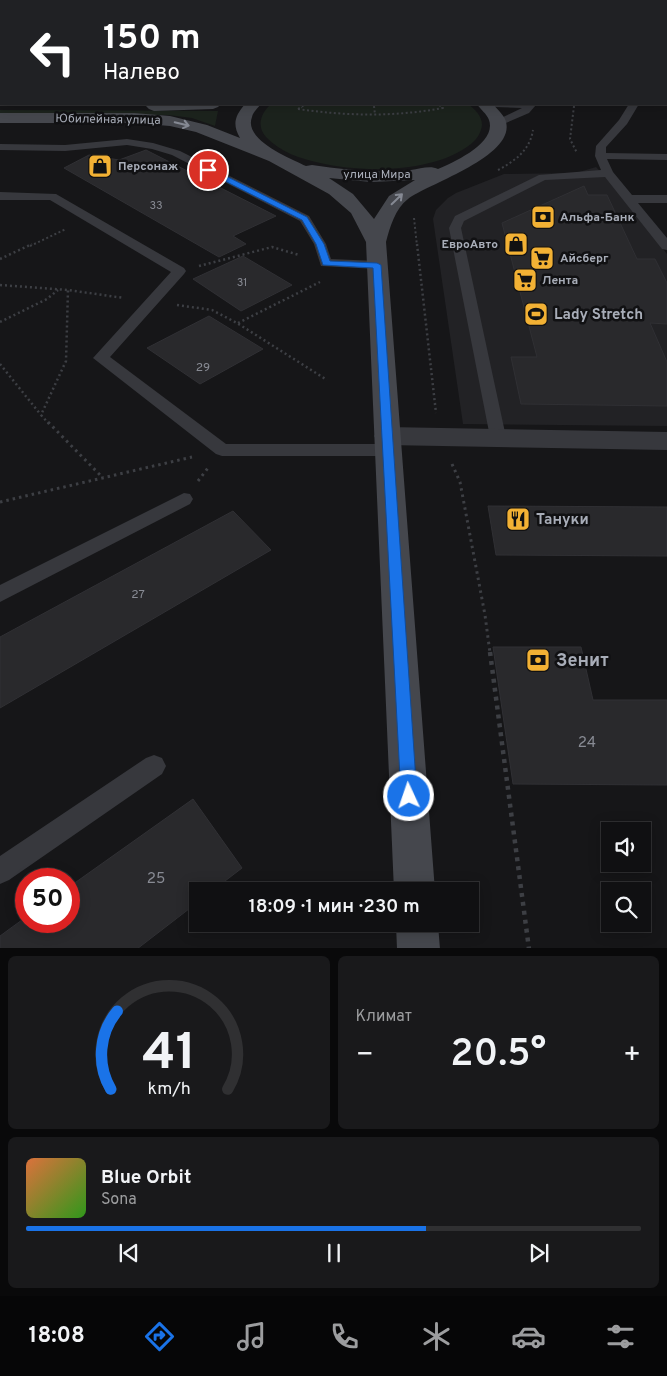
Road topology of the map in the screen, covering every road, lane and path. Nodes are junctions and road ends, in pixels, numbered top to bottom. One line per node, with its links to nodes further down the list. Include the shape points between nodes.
1 (192, 105): 9 (main road, Юбилейная улица)
2 (252, 105): 15 (main road, улица Мира, via 244,116 243,126 247,136)
3 (305, 105): 11 (path, via 298,109 324,114)
4 (374, 105): 11 (path)
5 (438, 105): 11 (path, via 443,108)
6 (487, 105): 13 (main road)
7 (502, 105): 10 (lane)
8 (633, 105): 16 (lane, via 601,146)
9 (0, 106)
10 (530, 107): 13 (lane); 20 (path, via 532,139 521,155)
11 (375, 116)
12 (0, 118): 15 (main road, Юбилейная улица, one-way to 15, via 170,121 201,128)
13 (499, 124): 18 (main road, улица Мира, via 492,144)
14 (0, 147): 30 (lane, via 65,148 128,142 176,153 305,219 320,244)
15 (270, 156): 19 (main road, улица Мира)
16 (600, 156): 17 (lane); 21 (lane)
17 (667, 157)
18 (464, 162): 19 (main road, улица Мира, via 420,174 365,177); 27 (main road, улица Мира, one-way to 18, via 387,210 400,196)
19 (289, 164): 27 (main road, улица Мира, via 320,180 355,206 368,223)
20 (497, 171)
21 (608, 172): 23 (lane); 41 (lane, via 544,176 459,220 455,228)
22 (0, 196): 26 (lane, via 52,196)
23 (630, 199): 24 (lane); 28 (lane)
24 (667, 199)
25 (413, 208): 40 (path)
26 (90, 218): 29 (path); 32 (lane)
27 (376, 242): 31 (main road, улица Мира)
28 (667, 246)
29 (0, 259)
30 (326, 263): 31 (lane); 32 (path, via 272,247)
31 (377, 265): 43 (main road, улица Мира)
32 (179, 271): 44 (lane, via 101,358)
33 (327, 279): 37 (path)
34 (59, 289): 36 (path, via 47,299)
35 (68, 290): 39 (path, via 66,361)
36 (0, 322)
37 (238, 323)
38 (0, 364): 39 (path)
39 (42, 415): 45 (path)
40 (439, 436): 41 (street); 43 (street); 54 (path, via 460,482 483,606)
41 (498, 437): 42 (street)
42 (667, 441)
43 (388, 443): 44 (lane); 51 (main road, улица Мира)
44 (222, 450): 45 (path); 46 (path)
45 (103, 478): 47 (path)
46 (184, 499): 48 (lane)
47 (0, 502)
48 (0, 594)
49 (154, 766): 50 (lane)
50 (0, 872)
51 (414, 882)
52 (418, 932): 53 (main road)
53 (419, 948)
54 (529, 948)

